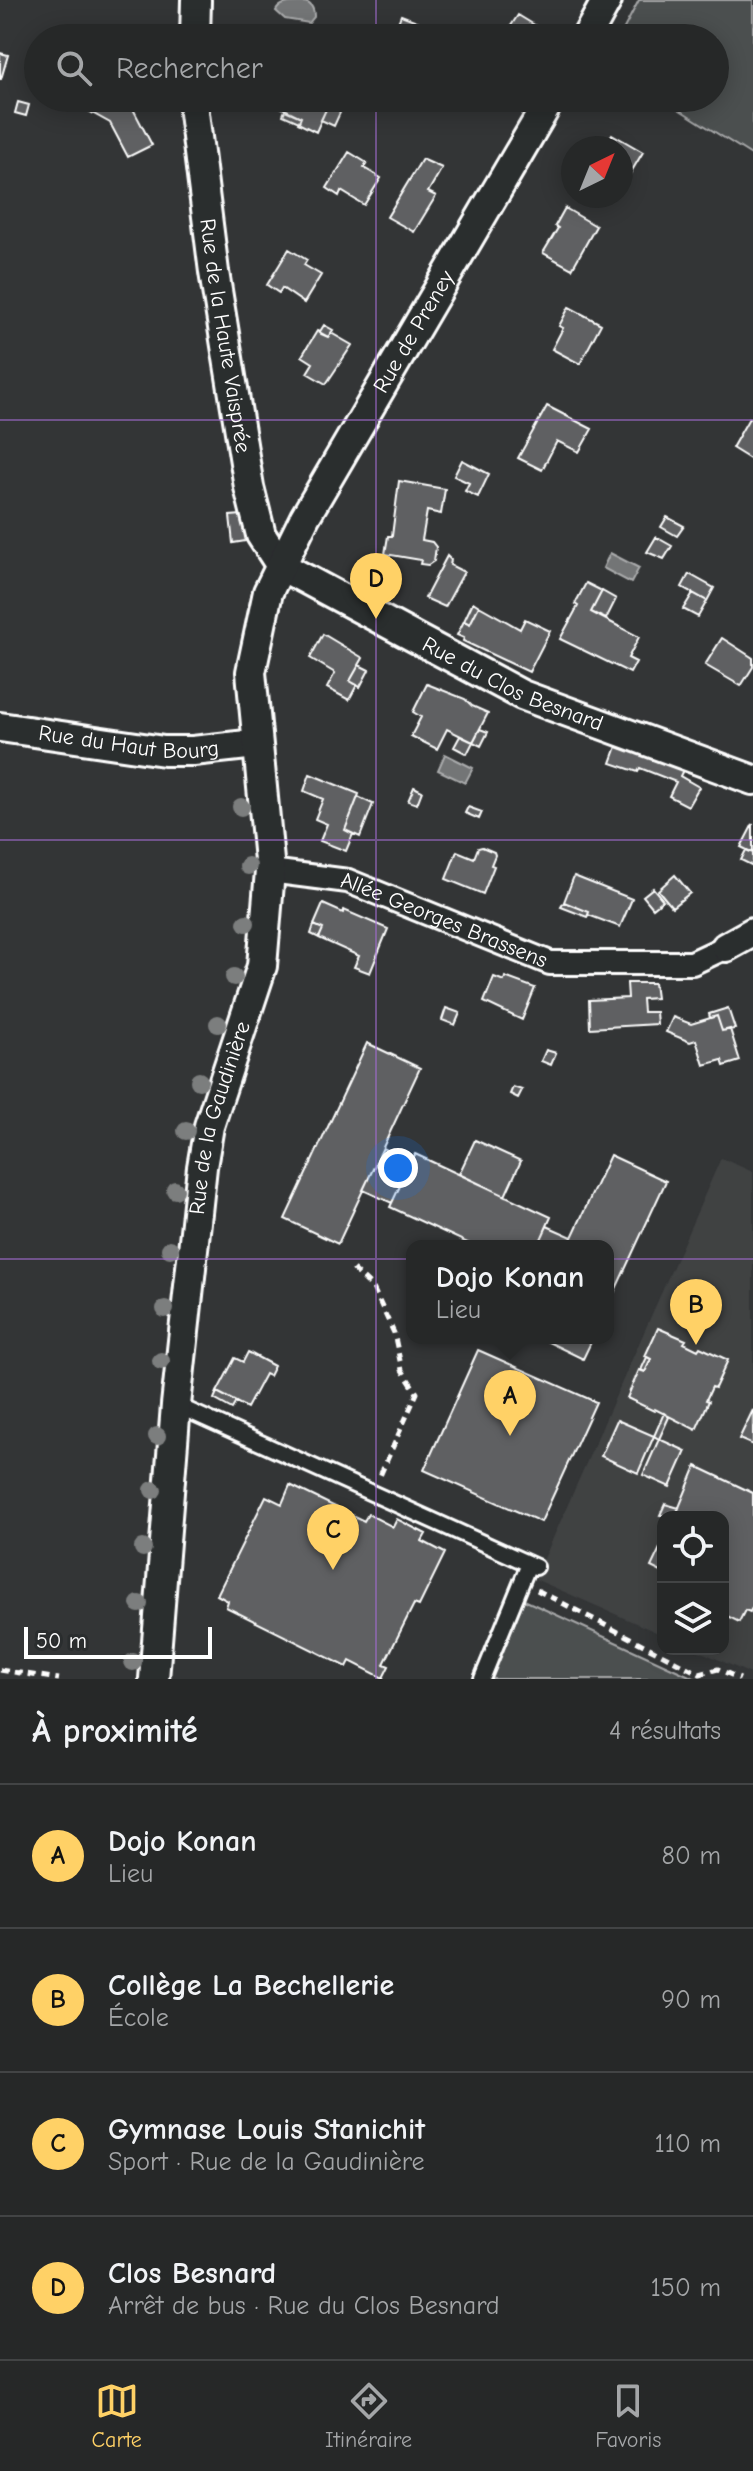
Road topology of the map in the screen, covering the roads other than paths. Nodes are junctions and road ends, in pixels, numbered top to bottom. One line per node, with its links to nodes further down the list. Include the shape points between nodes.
1 (196, 0): 3 (street)
2 (607, 0): 4 (street)
3 (195, 24)
4 (594, 24)
5 (194, 112): 7 (street, Rue de la Haute Vaisprée, via 249,487 261,535)
6 (543, 112): 7 (street, Rue de Preney)
7 (281, 566): 9 (street, Rue de la Gaudinière, via 268,592 251,672); 10 (street, Rue du Clos Besnard, via 522,695)
8 (0, 727): 9 (street, Rue du Haut Bourg, via 164,751)
9 (256, 744): 11 (street, Rue de la Gaudinière)
10 (753, 780)
11 (270, 871): 13 (street, Allée Georges Brassens, via 348,881 550,963 692,963); 14 (street, Rue de la Gaudinière, via 262,966 209,1126)
12 (753, 932): 13 (street, Allée Georges Brassens)
13 (726, 947)
14 (176, 1405): 15 (street, Rue de la Gaudinière); 16 (lane, via 533,1566 521,1582)
15 (154, 1679)
16 (482, 1679)

